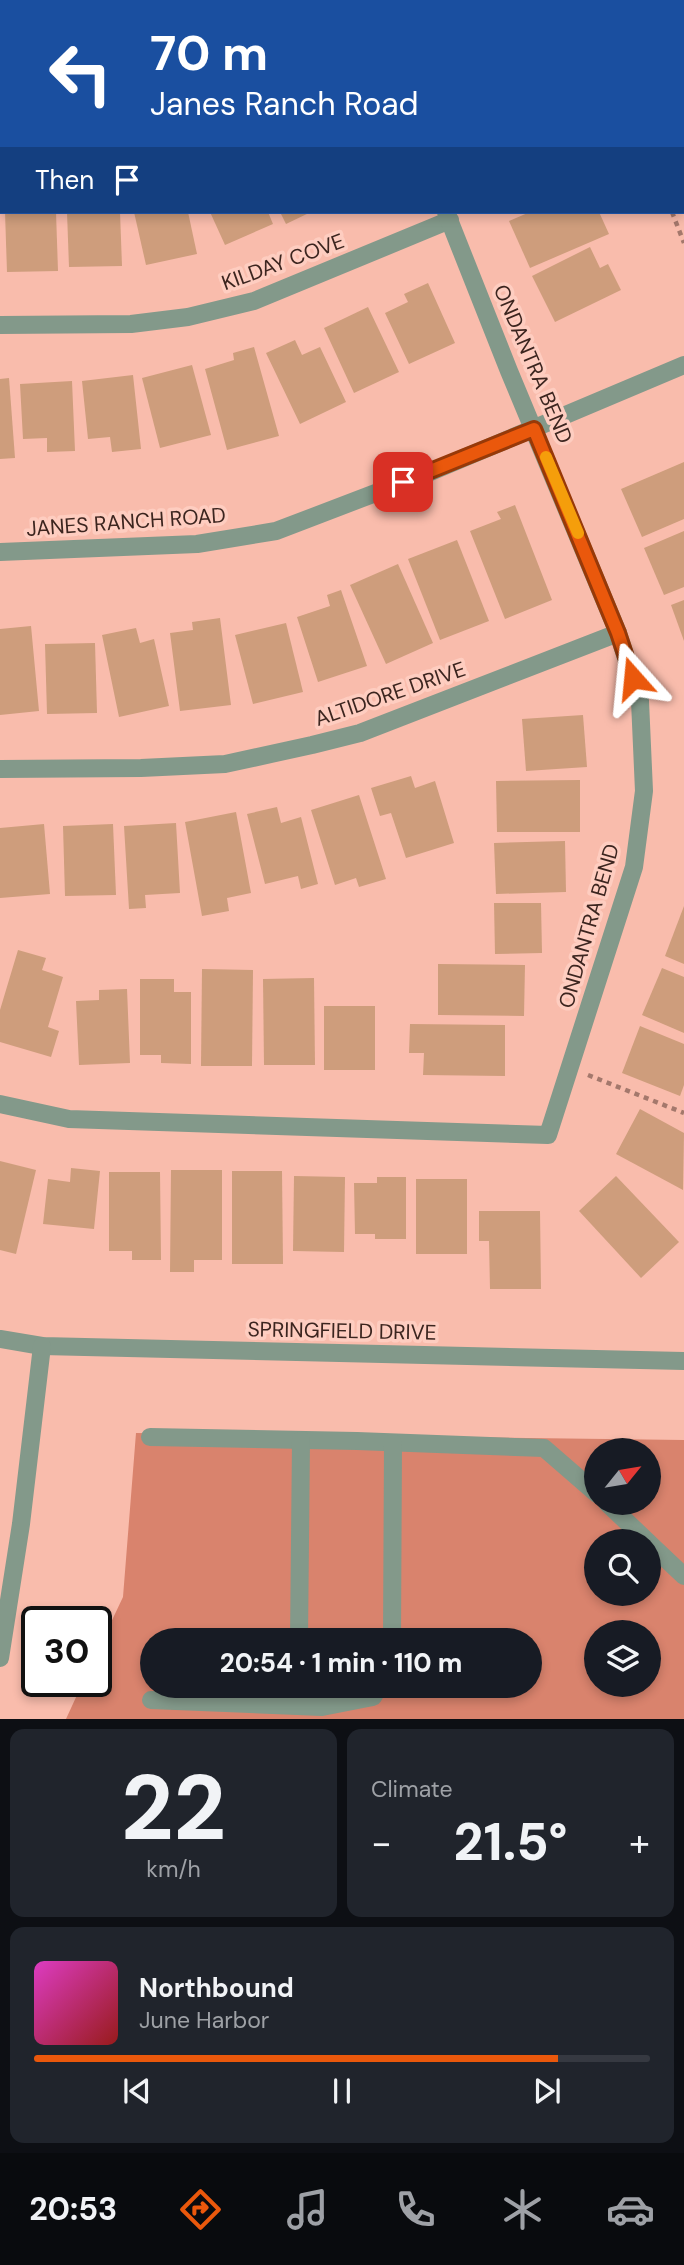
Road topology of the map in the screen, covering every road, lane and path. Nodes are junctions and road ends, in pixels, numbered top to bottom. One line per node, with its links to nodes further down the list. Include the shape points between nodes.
1 (673, 214): 3 (path)
2 (448, 216): 4 (street, KILDAY COVE, via 254,301 188,317 131,324); 6 (street, ONDANTRA BEND)
3 (684, 243)
4 (0, 326)
5 (684, 365): 6 (street, JANES RANCH ROAD)
6 (534, 429): 7 (street, JANES RANCH ROAD, via 276,531 197,544); 8 (street, ONDANTRA BEND)
7 (0, 552)
8 (618, 633): 9 (street, ALTIDORE DRIVE, via 360,733 312,745 225,764); 11 (street, ONDANTRA BEND, via 640,701 644,791 634,867 548,1135 69,1119)
9 (0, 769)
10 (588, 1075): 12 (path)
11 (0, 1104)
12 (684, 1113)
13 (0, 1339): 14 (street, SPRINGFIELD DRIVE)
14 (42, 1346): 15 (street, SPRINGFIELD DRIVE); 26 (street)
15 (684, 1361)
16 (150, 1437): 17 (street)
17 (301, 1440): 18 (street); 24 (street)
18 (393, 1443): 19 (street, via 544,1448); 25 (street)
19 (584, 1483)
20 (621, 1516): 21 (street)
21 (635, 1529)
22 (661, 1554): 23 (street)
23 (684, 1576)
24 (299, 1628)
25 (392, 1628)
26 (0, 1658)
27 (298, 1698): 30 (street)
28 (368, 1698): 30 (street, via 322,1707)
29 (151, 1700): 30 (street)
30 (298, 1704)

